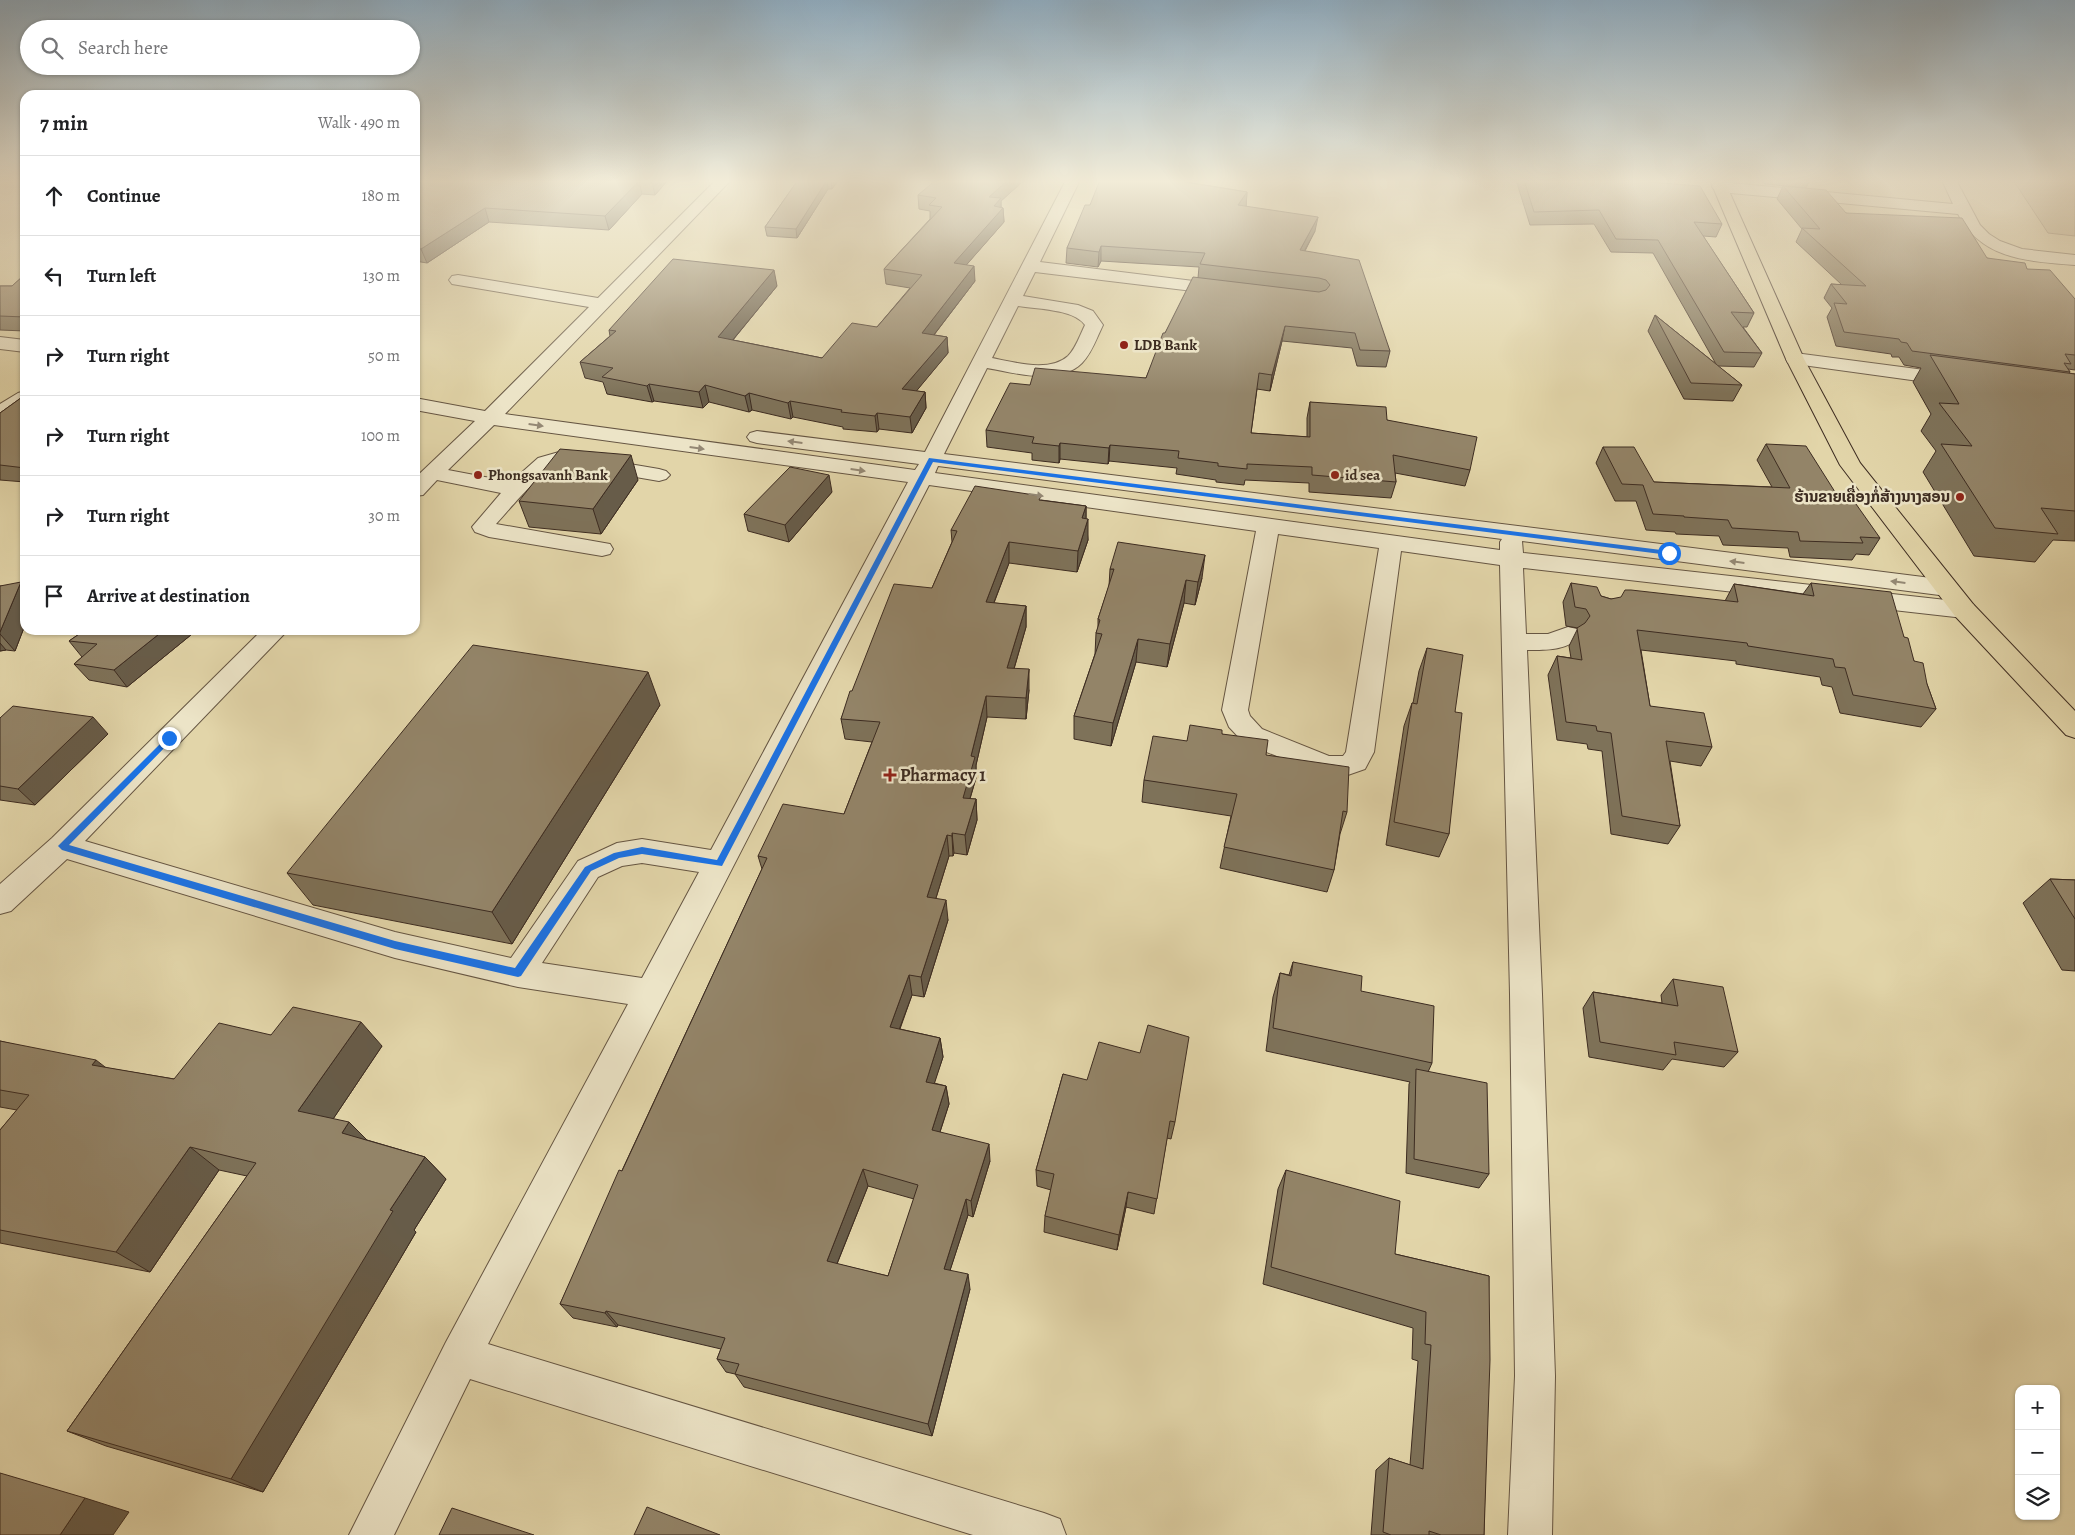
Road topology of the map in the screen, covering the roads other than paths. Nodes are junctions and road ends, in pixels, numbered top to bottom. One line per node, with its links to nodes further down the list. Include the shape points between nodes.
1 (654, 252): 10 (street)
2 (1036, 252): 6 (street)
3 (1748, 252): 13 (highway)
4 (2016, 252): 5 (street)
5 (2075, 260)
6 (1029, 266): 8 (street); 9 (street)
7 (458, 280): 10 (street)
8 (1247, 292)
9 (1012, 300): 14 (street); 14 (street, via 1072,309 1087,315 1094,325 1074,360 1058,368 1037,370)
10 (602, 304): 18 (street)
11 (0, 343): 12 (street)
12 (20, 345)
13 (1795, 359): 15 (street); 30 (highway, via 1850,465)
14 (981, 361): 20 (street)
15 (1969, 382)
16 (20, 400): 19 (street)
17 (420, 405): 18 (street, via 458,411)
18 (496, 411): 20 (street); 21 (street)
19 (0, 413)
20 (926, 470): 25 (street, one-way to 25); 27 (street); 38 (street)
21 (432, 473): 23 (street); 24 (street)
22 (659, 475): 24 (street, via 559,458 545,462)
23 (420, 485)
24 (516, 490): 28 (street, via 483,527)
25 (1268, 526): 26 (street); 26 (street, via 1235,710 1238,720 1253,736 1328,766 1355,762 1360,752)
26 (1391, 543): 27 (street)
27 (1511, 546): 29 (street); 30 (street, one-way to 27); 35 (street)
28 (602, 549)
29 (1596, 568): 31 (street); 32 (street)
30 (1947, 588): 32 (highway)
31 (1600, 594)
32 (1964, 610): 36 (highway)
33 (271, 635): 37 (street)
34 (1568, 635): 35 (street, via 1550,642)
35 (1514, 642): 45 (street, via 1535,1376)
36 (2075, 728)
37 (62, 846): 39 (street); 40 (street, via 395,945)
38 (719, 864): 40 (street, via 642,850 617,855 588,869); 41 (street)
39 (0, 902)
40 (518, 973): 41 (street)
41 (651, 993): 42 (street)
42 (460, 1356): 43 (street); 44 (street)
43 (370, 1535)
44 (1044, 1535)
45 (1530, 1535)

